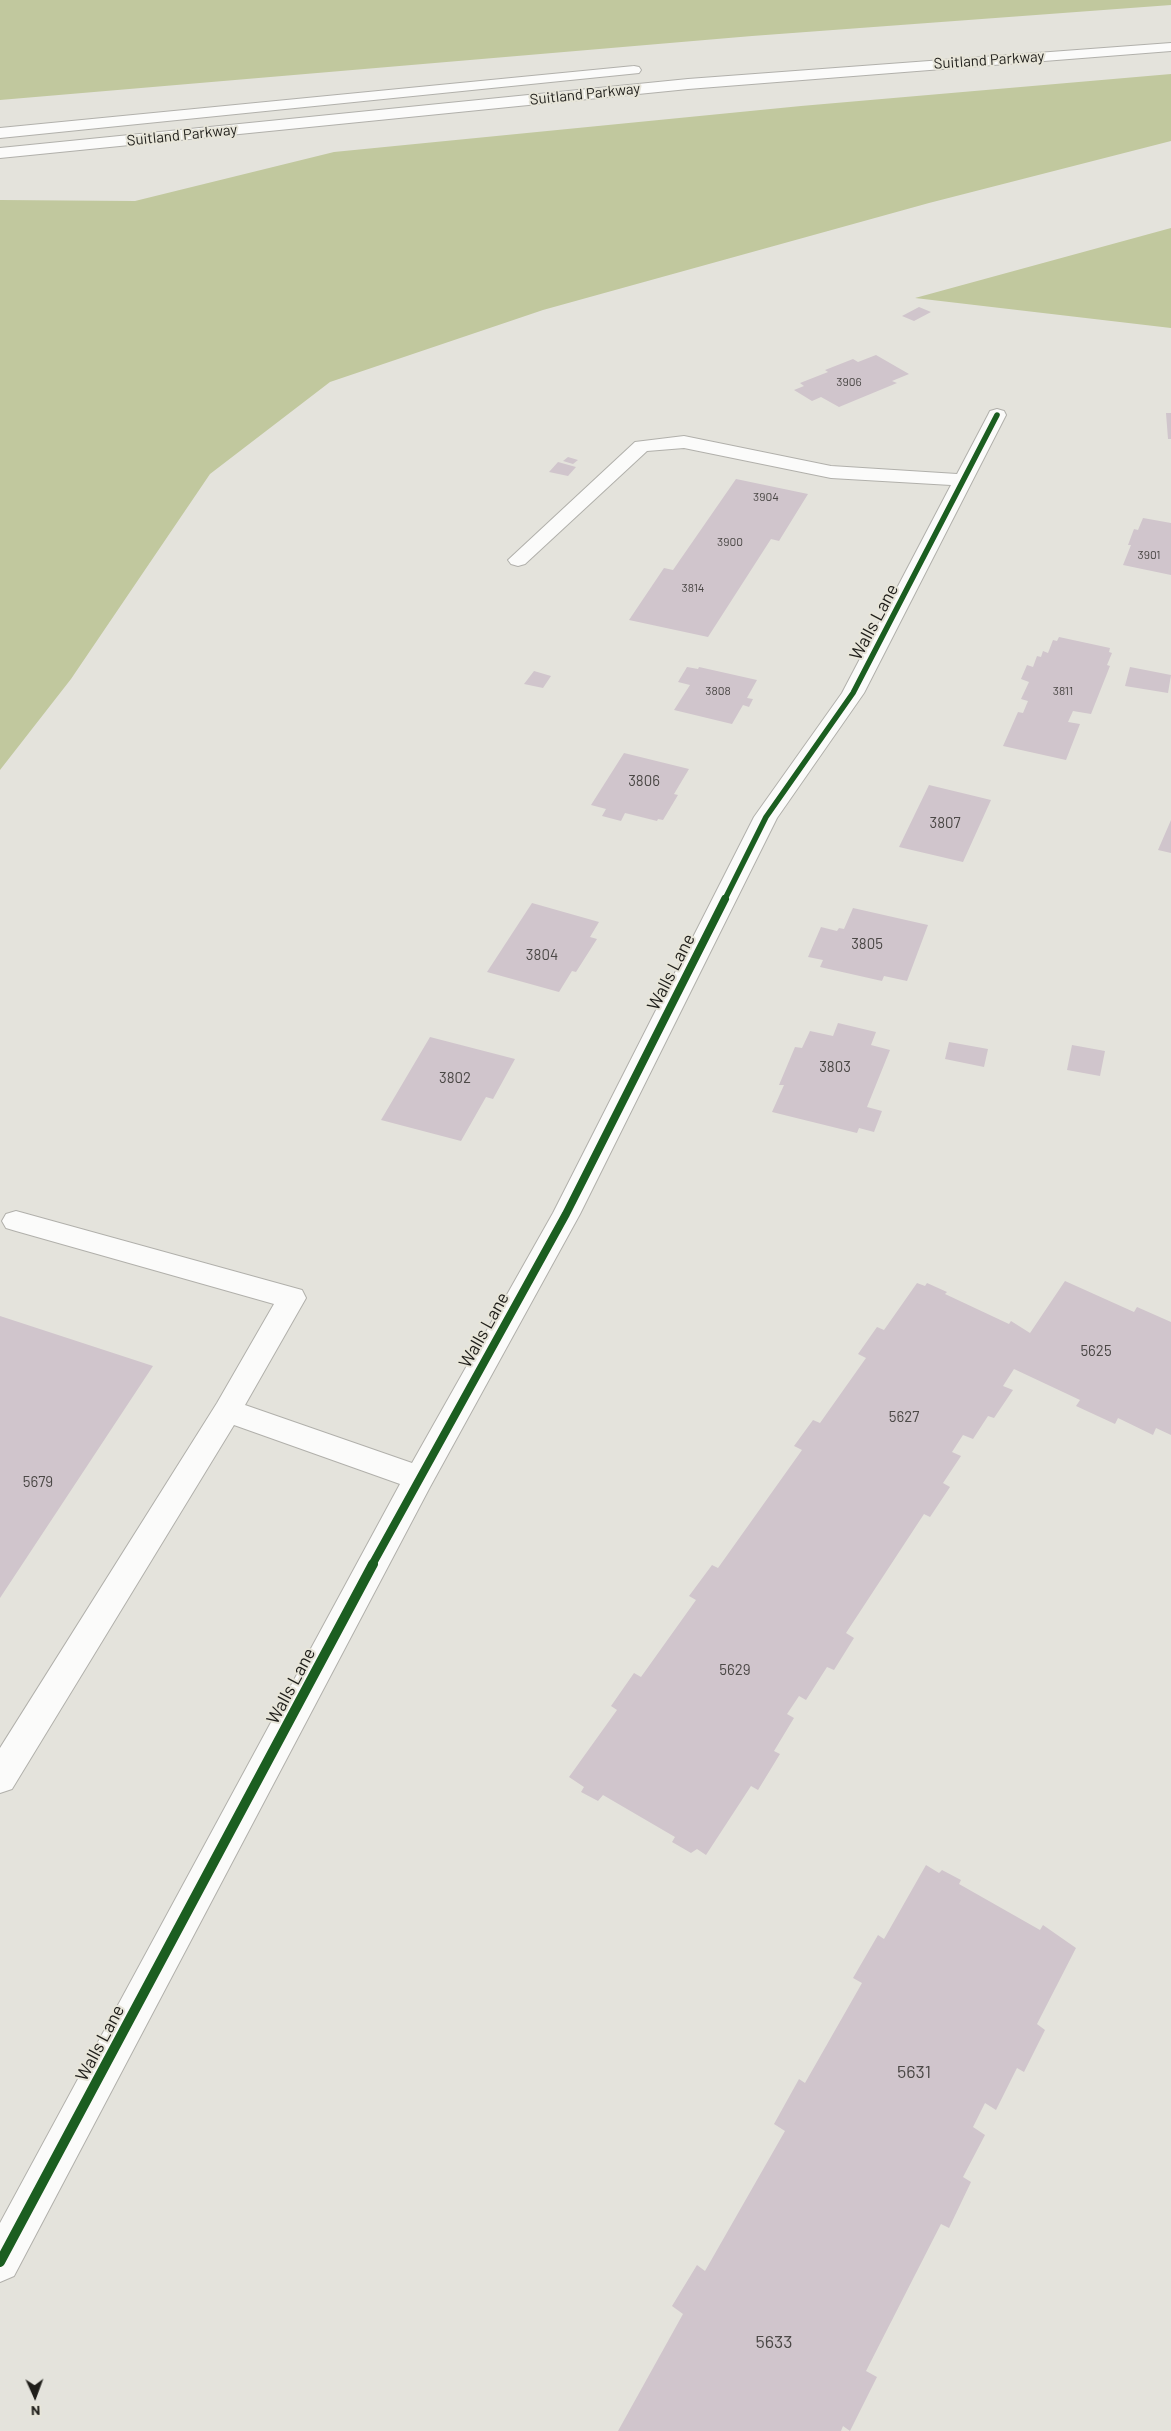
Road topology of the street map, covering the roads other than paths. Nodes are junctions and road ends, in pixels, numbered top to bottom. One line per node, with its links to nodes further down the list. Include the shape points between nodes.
1 (1171, 47): 4 (main road, Suitland Parkway, via 688,84)
2 (654, 69): 3 (main road, Suitland Parkway)
3 (0, 133)
4 (0, 153)
5 (997, 415): 6 (main road, Walls Lane)
6 (964, 480): 7 (main road, via 832,472 684,442 642,446); 10 (main road, Walls Lane, via 853,693 766,817 566,1214)
7 (518, 560)
8 (16, 1221): 9 (main road, via 292,1298)
9 (227, 1411): 10 (main road); 11 (main road)
10 (419, 1478): 12 (main road, Walls Lane)
11 (0, 1778)
12 (0, 2262)

